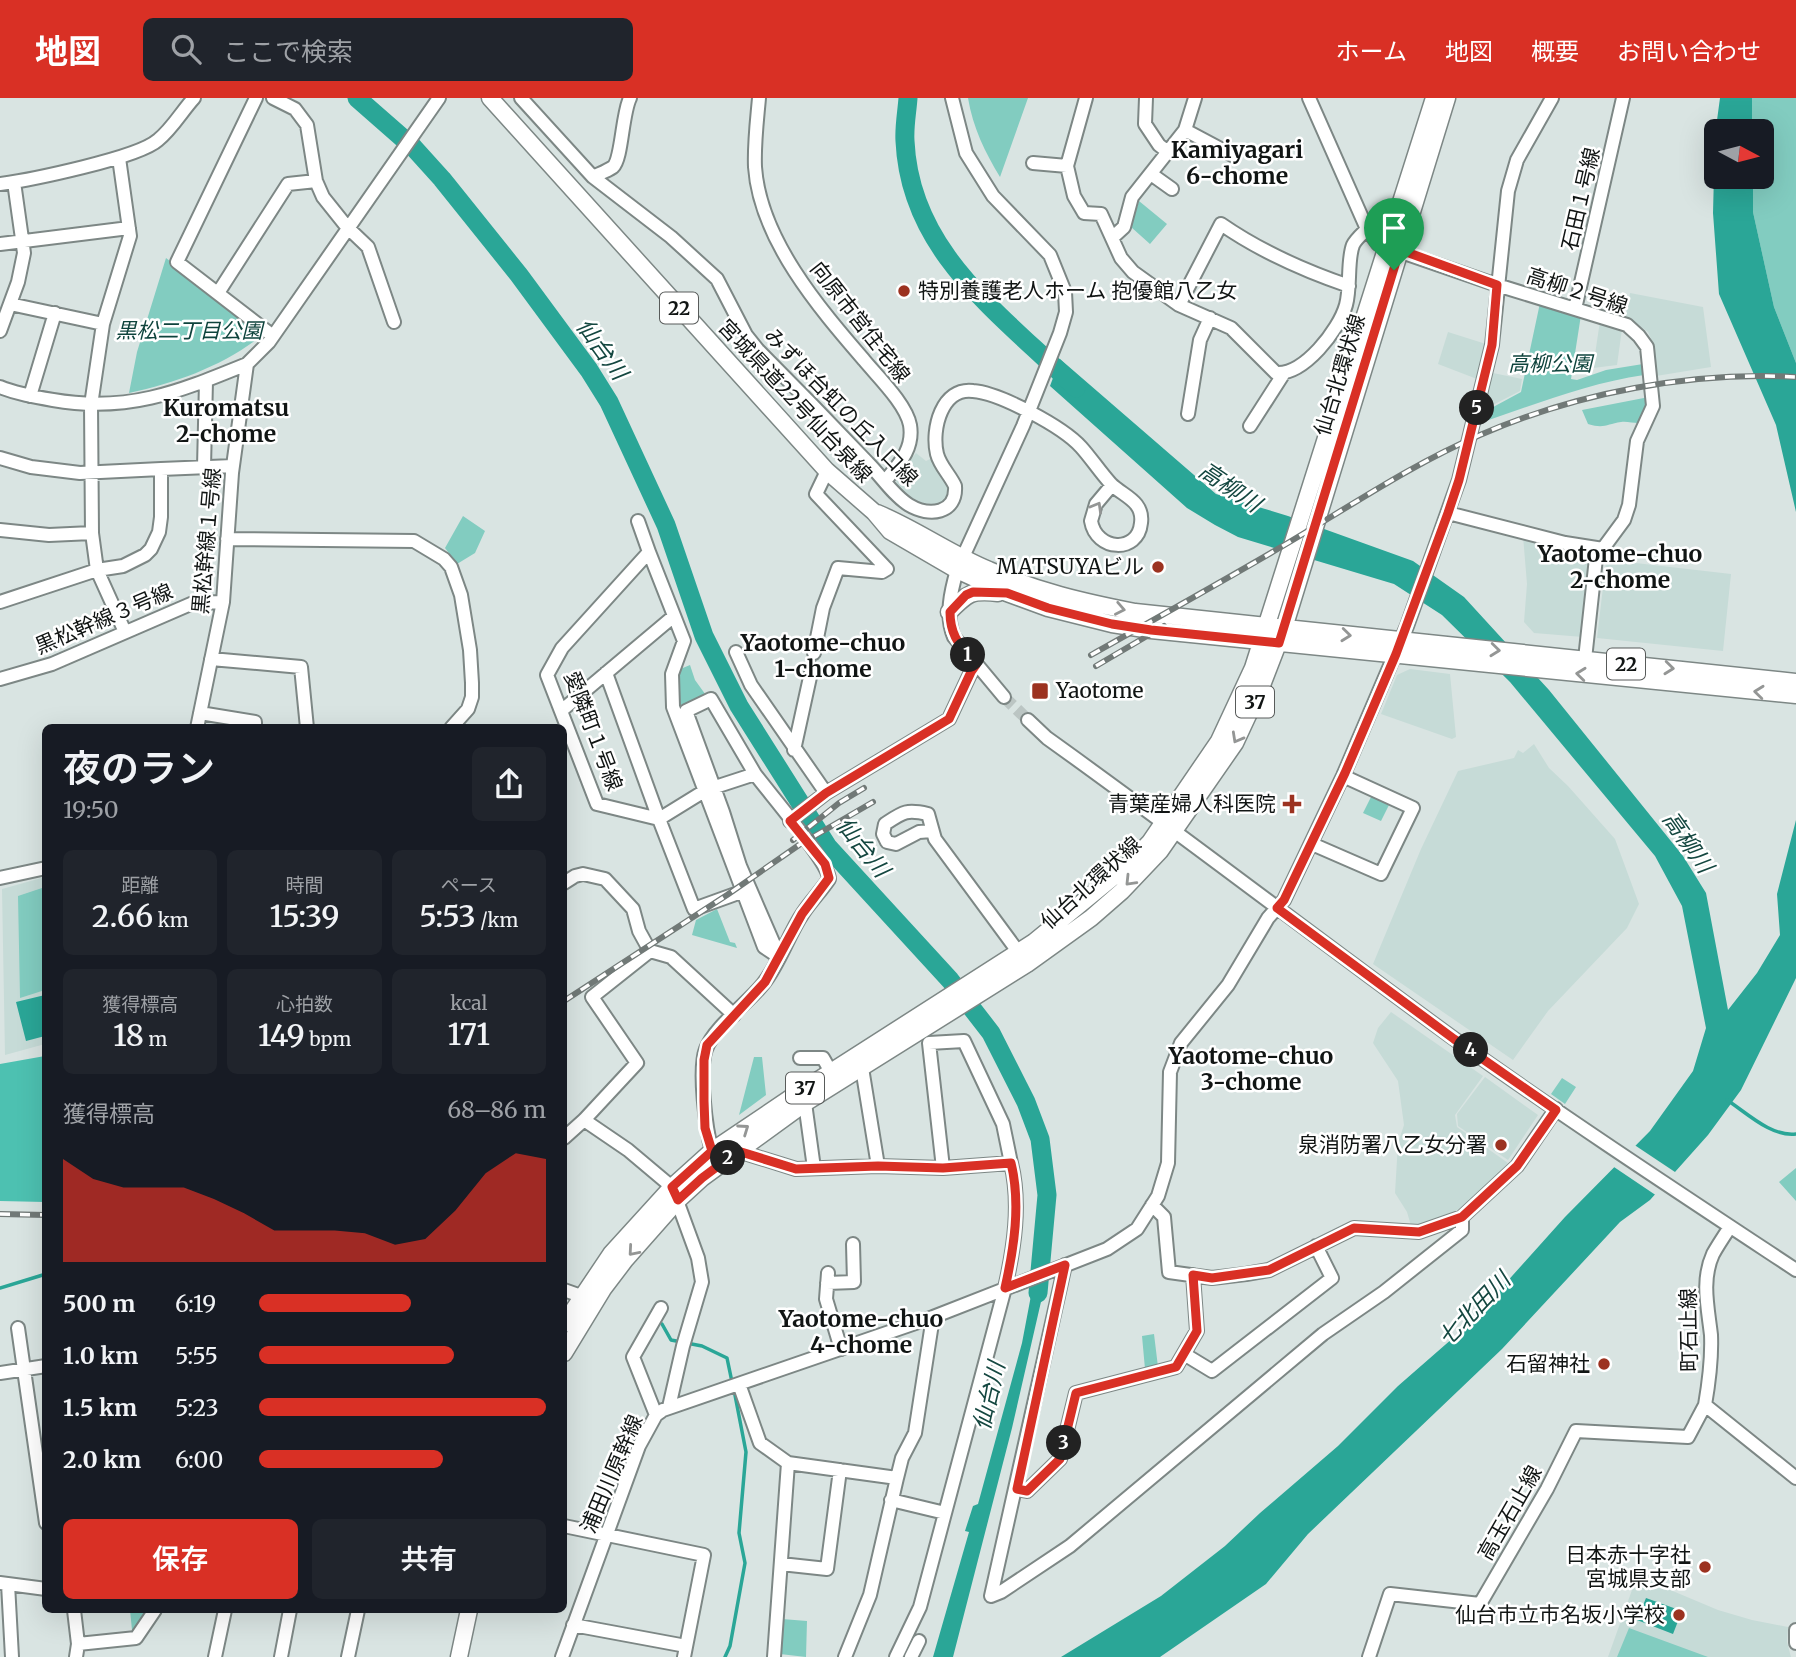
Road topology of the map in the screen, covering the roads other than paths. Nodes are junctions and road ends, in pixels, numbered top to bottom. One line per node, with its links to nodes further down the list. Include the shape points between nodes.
1 (194, 98): 21 (street, via 159,140)
2 (256, 98): 39 (street, via 177,262)
3 (273, 98): 26 (street, via 295,109 307,125)
4 (439, 98): 30 (street)
5 (489, 98): 62 (main road, 宮城県道22号仙台泉線 / 22)
6 (521, 98): 25 (street, みずほ台虹の丘入口線)
7 (631, 98): 25 (street, via 622,123 618,159)
8 (759, 98): 64 (street, 向原市営住宅線, via 755,169 767,220 830,321 906,413 909,447)
9 (952, 98): 55 (street, via 966,153 979,176 1050,255 1065,292 1060,333)
10 (1086, 98): 23 (street)
11 (1146, 98): 19 (street, via 1145,124)
12 (1195, 98): 18 (street)
13 (1309, 98): 32 (street)
14 (1434, 98): 36 (main road, 仙台北環状線 / 37)
15 (1447, 98): 36 (main road, 仙台北環状線 / 37)
16 (1552, 98): 37 (street, via 1517,160 1507,191)
17 (1623, 98): 42 (street, 石田１号線)
18 (1185, 130): 19 (street); 20 (street)
19 (1168, 152): 24 (street)
20 (1232, 155)
21 (119, 158): 27 (street); 31 (street)
22 (1032, 163): 23 (street)
23 (1068, 166): 33 (street, via 1074,196 1084,213 1101,214)
24 (1151, 174): 29 (street); 33 (street, via 1132,197 1124,227)
25 (593, 177): 64 (street, みずほ台虹の丘入口線, via 718,279 758,350)
26 (316, 181): 30 (street); 39 (street, via 288,184)
27 (14, 182): 28 (street); 34 (street)
28 (0, 184)
29 (1172, 189)
30 (347, 227): 45 (street, via 368,247); 48 (street)
31 (129, 228): 34 (street); 46 (street)
32 (1367, 229): 36 (street, via 1378,244); 38 (street, via 1353,244)
33 (1112, 237): 41 (street, via 1133,272)
34 (22, 242): 35 (street); 40 (street, via 22,265)
35 (0, 244)
36 (1393, 250): 37 (street, 高柳２号線); 83 (main road, 仙台北環状線 / 37)
37 (1497, 285): 42 (street, 高柳２号線); 66 (street, via 1492,345)
38 (1349, 286): 41 (street, via 1282,259 1221,224); 50 (street, via 1340,323 1304,365)
39 (218, 293): 48 (street)
40 (10, 304): 43 (street); 47 (street)
41 (1179, 305): 44 (street)
42 (1575, 309): 73 (street, 高柳２号線, via 1627,325 1647,347 1653,406 1637,440 1629,505)
43 (55, 313): 46 (street); 53 (street)
44 (1210, 318): 50 (street, via 1231,328 1269,367); 56 (street, via 1200,340)
45 (394, 322)
46 (103, 324): 54 (street)
47 (0, 331)
48 (273, 336): 49 (street)
49 (247, 365): 51 (street); 59 (street, 黒松幹線１号線)
50 (1283, 373): 57 (street)
51 (205, 381): 54 (street, via 134,403); 60 (street)
52 (0, 387): 53 (street)
53 (30, 396): 54 (street)
54 (91, 405): 63 (street)
55 (1028, 412): 64 (street, みずほ台虹の丘入口線, via 976,391 951,396 942,407 936,443 943,468 955,486 947,508 932,514 921,512 897,497); 65 (street, via 1073,440); 75 (street)
56 (1188, 414)
57 (1250, 426)
58 (0, 458): 63 (street, via 31,467)
59 (233, 466): 60 (street); 72 (street, 黒松幹線１号線)
60 (204, 467): 61 (street)
61 (161, 469): 63 (street); 76 (street, via 161,517 151,549 123,566)
62 (827, 471): 75 (main road, 宮城県道22号仙台泉線 / 22, via 890,531); 86 (street, via 816,494 887,569 838,568 823,608)
63 (91, 472): 70 (street)
64 (885, 481)
65 (1112, 485): 65 (street, one-way to 65, via 1132,500 1142,516 1138,534 1120,545 1099,538 1091,521 1096,504)
66 (1448, 513): 73 (street, via 1564,544); 84 (street)
67 (638, 521): 74 (street)
68 (0, 530): 69 (street)
69 (19, 533): 70 (street); 71 (street)
70 (92, 533): 76 (street)
71 (0, 538)
72 (228, 539): 78 (street, 黒松幹線１号線); 103 (street, via 414,541 444,559 461,595 470,650 468,709)
73 (1603, 549): 88 (street, 高柳２号線, via 1596,558)
74 (649, 552): 81 (street); 97 (street, 愛隣町１号線, via 562,648 547,675)
75 (960, 564): 77 (main road, 22); 80 (street, via 951,588); 83 (main road, 22, one-way to 83, via 1080,602)
76 (96, 570): 79 (street); 82 (street)
77 (1007, 593): 80 (main road, via 973,592); 83 (main road, 22, via 1112,624)
78 (223, 601): 82 (street, 黒松幹線３号線, via 193,603); 87 (street, 黒松幹線１号線)
79 (0, 602)
80 (950, 612): 89 (street, via 950,628)
81 (674, 616): 91 (street); 109 (street, via 684,641 672,674 673,707)
82 (125, 632): 92 (street, 黒松幹線３号線, via 52,664)
83 (1273, 635): 84 (main road, 22); 113 (main road, 仙台北環状線 / 37)
84 (1398, 647): 88 (main road, 22, one-way to 88, via 1463,646); 93 (main road, 22, one-way to 84, via 1539,669); 108 (street)
85 (736, 652): 106 (street, via 751,685)
86 (814, 653)
87 (211, 659): 98 (street, 黒松幹線１号線); 102 (street, via 301,667)
88 (1585, 659): 93 (main road, 22, one-way to 93)
89 (976, 665): 96 (street); 110 (street, via 949,719)
90 (812, 668): 106 (street)
91 (606, 673): 97 (street); 112 (street)
92 (0, 679)
93 (1723, 682): 94 (main road, 22); 95 (main road, 22, one-way to 93)
94 (1796, 682)
95 (1796, 695)
96 (1004, 697)
97 (561, 711): 104 (street, 愛隣町１号線)
98 (200, 713): 100 (street, 黒松幹線１号線); 101 (street)
99 (1028, 720): 113 (street)
100 (198, 724)
101 (255, 724)
102 (307, 724)
103 (455, 724)
104 (566, 724)
105 (567, 726): 112 (street, 愛隣町１号線, via 597,804)
106 (794, 750): 110 (street)
107 (755, 774): 109 (street); 109 (street, via 711,699 686,711); 111 (street)
108 (1343, 776): 115 (street); 115 (street, via 1413,808 1381,874)
109 (710, 788): 112 (street); 119 (street); 122 (street)
110 (824, 795): 111 (street)
111 (793, 818): 122 (street, via 825,864 829,878 802,914)
112 (659, 819): 119 (street, via 694,909)
113 (1169, 826): 120 (street); 123 (main road, 仙台北環状線 / 37, via 1160,851 1122,891 1091,918)
114 (932, 831): 114 (street, via 928,814 911,811 885,824 883,834 887,842 896,844); 123 (street)
115 (1312, 844): 120 (street)
116 (42, 869): 117 (street)
117 (0, 878)
118 (567, 881): 121 (street, via 583,874 605,879 633,909)
119 (741, 892): 122 (street, via 764,947)
120 (1280, 904): 130 (street, via 1454,1039); 140 (street, via 1228,985 1181,1043 1170,1072 1168,1163)
121 (650, 951): 125 (street, via 671,957); 131 (street, via 592,997 637,1063)
122 (779, 957): 125 (street, via 765,982)
123 (1023, 958): 124 (main road, 仙台北環状線 / 37)
124 (949, 1005): 127 (main road, 仙台北環状線 / 37); 128 (main road, 仙台北環状線 / 37)
125 (734, 1015): 133 (street, via 704,1052 705,1128)
126 (800, 1058): 128 (street, via 823,1058)
127 (860, 1067): 129 (main road, 仙台北環状線 / 37); 136 (street)
128 (831, 1072): 133 (main road, 仙台北環状線 / 37, one-way to 128)
129 (804, 1103): 134 (main road, 仙台北環状線 / 37); 137 (street)
130 (1556, 1110): 141 (street, via 1517,1166); 142 (street)
131 (584, 1120): 132 (street); 139 (street, via 628,1150)
132 (567, 1135)
133 (712, 1151): 139 (main road, 仙台北環状線 / 37)
134 (738, 1151): 137 (street, via 796,1169); 139 (main road, 仙台北環状線 / 37)
135 (1011, 1163): 138 (street); 138 (street, via 1003,1124 964,1041 929,1043); 148 (street, via 1015,1246)
136 (878, 1166): 137 (street); 138 (street)
137 (814, 1168)
138 (943, 1168)
139 (675, 1193): 150 (main road, 仙台北環状線 / 37, via 611,1254); 155 (main road, 仙台北環状線 / 37, one-way to 155, via 603,1289); 163 (street, via 702,1282)
140 (1152, 1205): 145 (street, via 1137,1229 1107,1249); 147 (street, via 1164,1217 1169,1272)
141 (1462, 1217): 144 (street, via 1419,1232 1354,1228); 169 (street, via 1462,1230 1324,1334 1070,1546 991,1596)
142 (1730, 1227): 146 (street); 162 (street, 町石止線, via 1712,1256 1708,1276 1711,1336)
143 (853, 1244): 156 (street, via 854,1282 827,1278 827,1299)
144 (1316, 1246): 147 (street, via 1269,1270 1212,1278); 157 (street, via 1332,1278 1212,1371)
145 (1064, 1265): 148 (street, 浦田川原幹線); 169 (street)
146 (1796, 1270)
147 (1193, 1275): 157 (street, via 1197,1331)
148 (1009, 1287): 152 (street, 浦田川原幹線); 172 (street)
149 (567, 1291): 150 (street)
150 (581, 1296): 153 (main road, 仙台北環状線 / 37)
151 (661, 1308): 164 (street, via 633,1357)
152 (933, 1317): 156 (street, 浦田川原幹線); 167 (street, via 915,1433)
153 (567, 1319)
154 (18, 1328): 159 (street)
155 (567, 1348)
156 (841, 1349): 161 (street, 浦田川原幹線)
157 (1184, 1354): 169 (street, via 1176,1367 1076,1393 1060,1459 1027,1491)
158 (42, 1367): 159 (street)
159 (24, 1370): 160 (street); 170 (street)
160 (0, 1373)
161 (733, 1386): 163 (street, 浦田川原幹線); 165 (street, via 760,1443)
162 (1705, 1405): 168 (street); 203 (street, 高玉石止線, via 1688,1437 1576,1431 1480,1604 1390,1594)
163 (669, 1407): 164 (street, 浦田川原幹線)
164 (656, 1415): 174 (street, 浦田川原幹線, via 639,1446)
165 (788, 1463): 166 (street); 175 (street)
166 (840, 1470): 167 (street); 175 (street, via 827,1569)
167 (897, 1478): 171 (street)
168 (1796, 1478)
169 (1017, 1489)
170 (42, 1495)
171 (891, 1500): 172 (street); 200 (street, via 870,1595)
172 (946, 1513): 201 (street, via 920,1606)
173 (567, 1527): 174 (street)
174 (606, 1535): 185 (street, 浦田川原幹線); 191 (street, via 704,1555)
175 (781, 1564): 199 (street)
176 (4, 1583): 177 (street); 187 (street)
177 (42, 1588)
178 (74, 1613): 190 (street)
179 (153, 1613): 190 (street, via 136,1638)
180 (224, 1613): 193 (street)
181 (289, 1613): 194 (street)
182 (357, 1613): 195 (street)
183 (457, 1613): 196 (main road)
184 (468, 1613): 197 (main road)
185 (573, 1625): 191 (street); 198 (street, 浦田川原幹線)
186 (1796, 1630): 189 (street)
187 (5, 1635): 192 (street)
188 (919, 1641): 202 (street)
189 (1796, 1643)
190 (77, 1651)
191 (685, 1652)
192 (12, 1657)
193 (215, 1657)
194 (281, 1657)
195 (348, 1657)
196 (449, 1657)
197 (459, 1657)
198 (562, 1657)
199 (774, 1657)
200 (845, 1657)
201 (895, 1657)
202 (911, 1657)
203 (1369, 1657)

